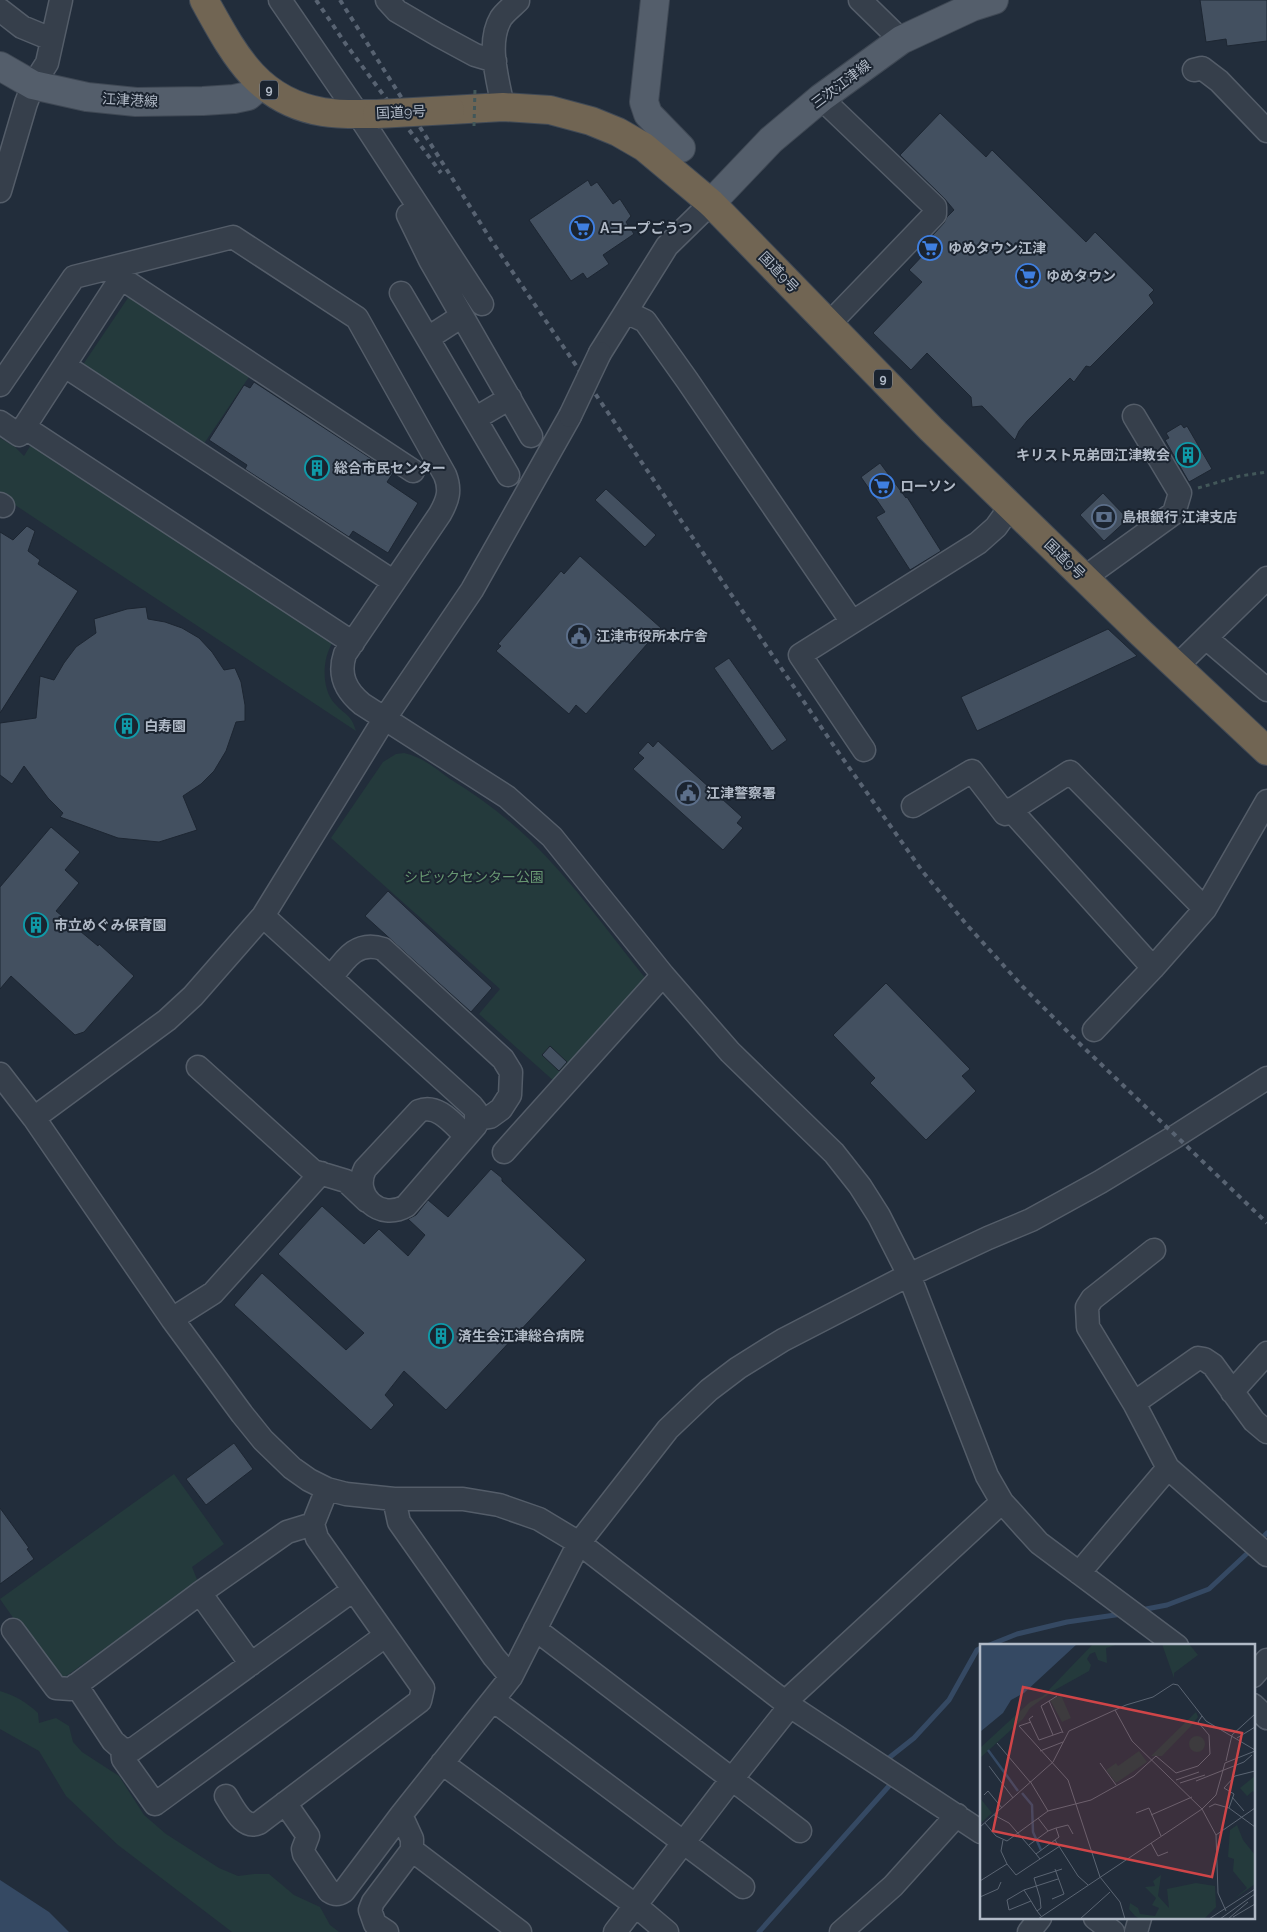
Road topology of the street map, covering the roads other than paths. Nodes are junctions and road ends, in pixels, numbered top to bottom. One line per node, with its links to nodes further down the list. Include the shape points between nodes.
1 (61, 0): 10 (street)
2 (204, 0): 15 (highway, 国道9号 / 9, via 245,68)
3 (280, 0): 19 (street)
4 (387, 0): 12 (street, via 398,11 475,55)
5 (523, 0): 12 (street, via 501,17 494,36)
6 (655, 0): 21 (main road, via 644,102 648,114)
7 (860, 0): 11 (street)
8 (994, 0): 11 (main road, 三次江津線)
9 (0, 10): 10 (street, via 22,27)
10 (51, 39): 16 (street, via 47,62)
11 (900, 40): 17 (main road, 三次江津線)
12 (495, 60): 18 (street)
13 (0, 66): 16 (main road, 江津港線)
14 (1194, 70): 20 (street, via 1202,68 1219,81)
15 (261, 85): 16 (main road, 江津港線, via 248,96 234,99 136,102 87,97); 19 (highway, 国道9号 / 9, via 281,98 309,109)
16 (33, 86): 22 (street)
17 (821, 98): 24 (main road, 三次江津線, via 771,140); 29 (street, via 936,211)
18 (503, 107): 19 (highway, 国道9号 / 9, bridge); 24 (highway, 国道9号 / 9, via 559,112 618,132 644,147)
19 (367, 114): 23 (street)
20 (1267, 131)
21 (681, 148)
22 (0, 191)
23 (407, 192): 26 (street); 28 (street, via 406,210)
24 (711, 203): 27 (street, via 667,246); 29 (highway, 国道9号 / 9)
25 (401, 293): 30 (street)
26 (482, 304)
27 (626, 312): 45 (street, via 645,321); 50 (street, bridge, via 600,353 570,416 472,590)
28 (462, 316): 30 (street); 33 (street)
29 (829, 324): 41 (highway, 国道9号 / 9)
30 (428, 338): 35 (street)
31 (65, 366): 37 (street); 39 (street, via 121,278); 44 (street)
32 (0, 385): 44 (street, via 74,277 233,237 358,318 445,475 447,502)
33 (510, 398): 35 (street); 38 (street)
34 (1134, 416): 42 (street, via 1180,493 1174,513)
35 (476, 418): 40 (street)
36 (0, 422): 37 (street, via 19,435)
37 (24, 427): 47 (street)
38 (531, 436)
39 (413, 471)
40 (508, 474)
41 (1011, 506): 42 (highway, 国道9号 / 9); 45 (street, via 996,527 978,543)
42 (1084, 578): 48 (highway, 国道9号 / 9)
43 (1267, 578): 46 (street)
44 (394, 582): 47 (street)
45 (852, 622): 51 (street, via 800,655)
46 (1206, 638): 48 (street); 49 (street)
47 (353, 644): 50 (street, via 343,662 346,686 356,700)
48 (1177, 666): 52 (highway, 国道9号 / 9)
49 (1267, 690)
50 (386, 718): 57 (street); 59 (street, via 507,796 552,836)
51 (864, 750)
52 (1267, 751)
53 (1267, 801): 56 (street)
54 (913, 806): 55 (street, via 972,771 1005,814)
55 (1010, 809): 56 (street, via 1070,772); 58 (street)
56 (1204, 909): 58 (street)
57 (263, 916): 60 (street); 64 (street, via 193,996 167,1020)
58 (1153, 968): 61 (street)
59 (663, 975): 66 (street); 71 (street, via 730,1052 834,1153 879,1216)
60 (331, 978): 65 (street, via 472,1106); 65 (street, via 354,952 372,946 383,949 503,1059 511,1072 510,1095 501,1109)
61 (1094, 1030)
62 (0, 1074): 64 (street)
63 (1267, 1078): 71 (street, via 1176,1136 1032,1220)
64 (34, 1118): 72 (street)
65 (472, 1128): 67 (street, via 434,1109 424,1109 415,1114); 69 (street, via 406,1206 385,1211)
66 (504, 1152)
67 (365, 1169): 68 (street, via 346,1173 319,1164 201,1064 313,1171); 69 (street, via 362,1181)
68 (320, 1173): 69 (street, via 346,1181); 72 (street, via 213,1293)
69 (368, 1202)
70 (1154, 1250): 75 (street, via 1086,1307 1088,1327)
71 (909, 1274): 80 (street, via 987,1476); 82 (street, via 783,1340 708,1390 668,1429)
72 (172, 1318): 78 (street, via 263,1440 292,1468)
73 (1267, 1353): 74 (street)
74 (1232, 1392): 75 (street, via 1212,1365 1198,1358); 76 (street, via 1254,1421)
75 (1134, 1403): 77 (street)
76 (1267, 1432)
77 (1168, 1468): 83 (street); 84 (street)
78 (327, 1489): 79 (street); 81 (street)
79 (394, 1498): 82 (street, via 463,1499 499,1505 539,1519); 94 (street, via 399,1522)
80 (1002, 1502): 84 (street, via 1039,1543); 97 (street)
81 (313, 1524): 85 (street, via 317,1538); 86 (street, via 287,1532)
82 (579, 1543): 87 (street); 97 (street)
83 (1267, 1555)
84 (1079, 1573): 90 (street)
85 (353, 1590): 89 (street); 92 (street)
86 (200, 1593): 92 (street); 95 (street)
87 (535, 1629): 94 (street); 102 (street)
88 (13, 1630): 95 (street, via 56,1688)
89 (385, 1636): 100 (street, via 155,1804 123,1759); 104 (street, via 423,1688 420,1701)
90 (1174, 1644)
91 (1267, 1660): 93 (street)
92 (251, 1664): 100 (street, via 137,1748)
93 (1254, 1675)
94 (511, 1677): 96 (street)
95 (76, 1686): 100 (street, via 113,1741)
96 (493, 1700): 101 (street); 109 (street)
97 (788, 1704): 102 (street); 106 (street)
98 (1254, 1706): 99 (street)
99 (1267, 1718)
100 (122, 1749)
101 (442, 1763): 105 (street); 112 (street)
102 (732, 1779): 107 (street); 109 (street)
103 (226, 1796): 104 (street, via 244,1822 251,1825 259,1823)
104 (285, 1803): 105 (street, via 308,1836 304,1854 334,1894 344,1891)
105 (401, 1815): 110 (street, via 409,1829)
106 (957, 1815): 108 (street); 118 (street, via 893,1886)
107 (800, 1831)
108 (980, 1831)
109 (683, 1843): 111 (street); 112 (street)
110 (412, 1850): 114 (street, via 370,1910 375,1924); 115 (street)
111 (744, 1887)
112 (635, 1905): 116 (street); 117 (street)
113 (1038, 1920): 119 (street)
114 (387, 1932)
115 (520, 1932)
116 (615, 1932)
117 (667, 1932)
118 (841, 1932)
119 (1029, 1932)

